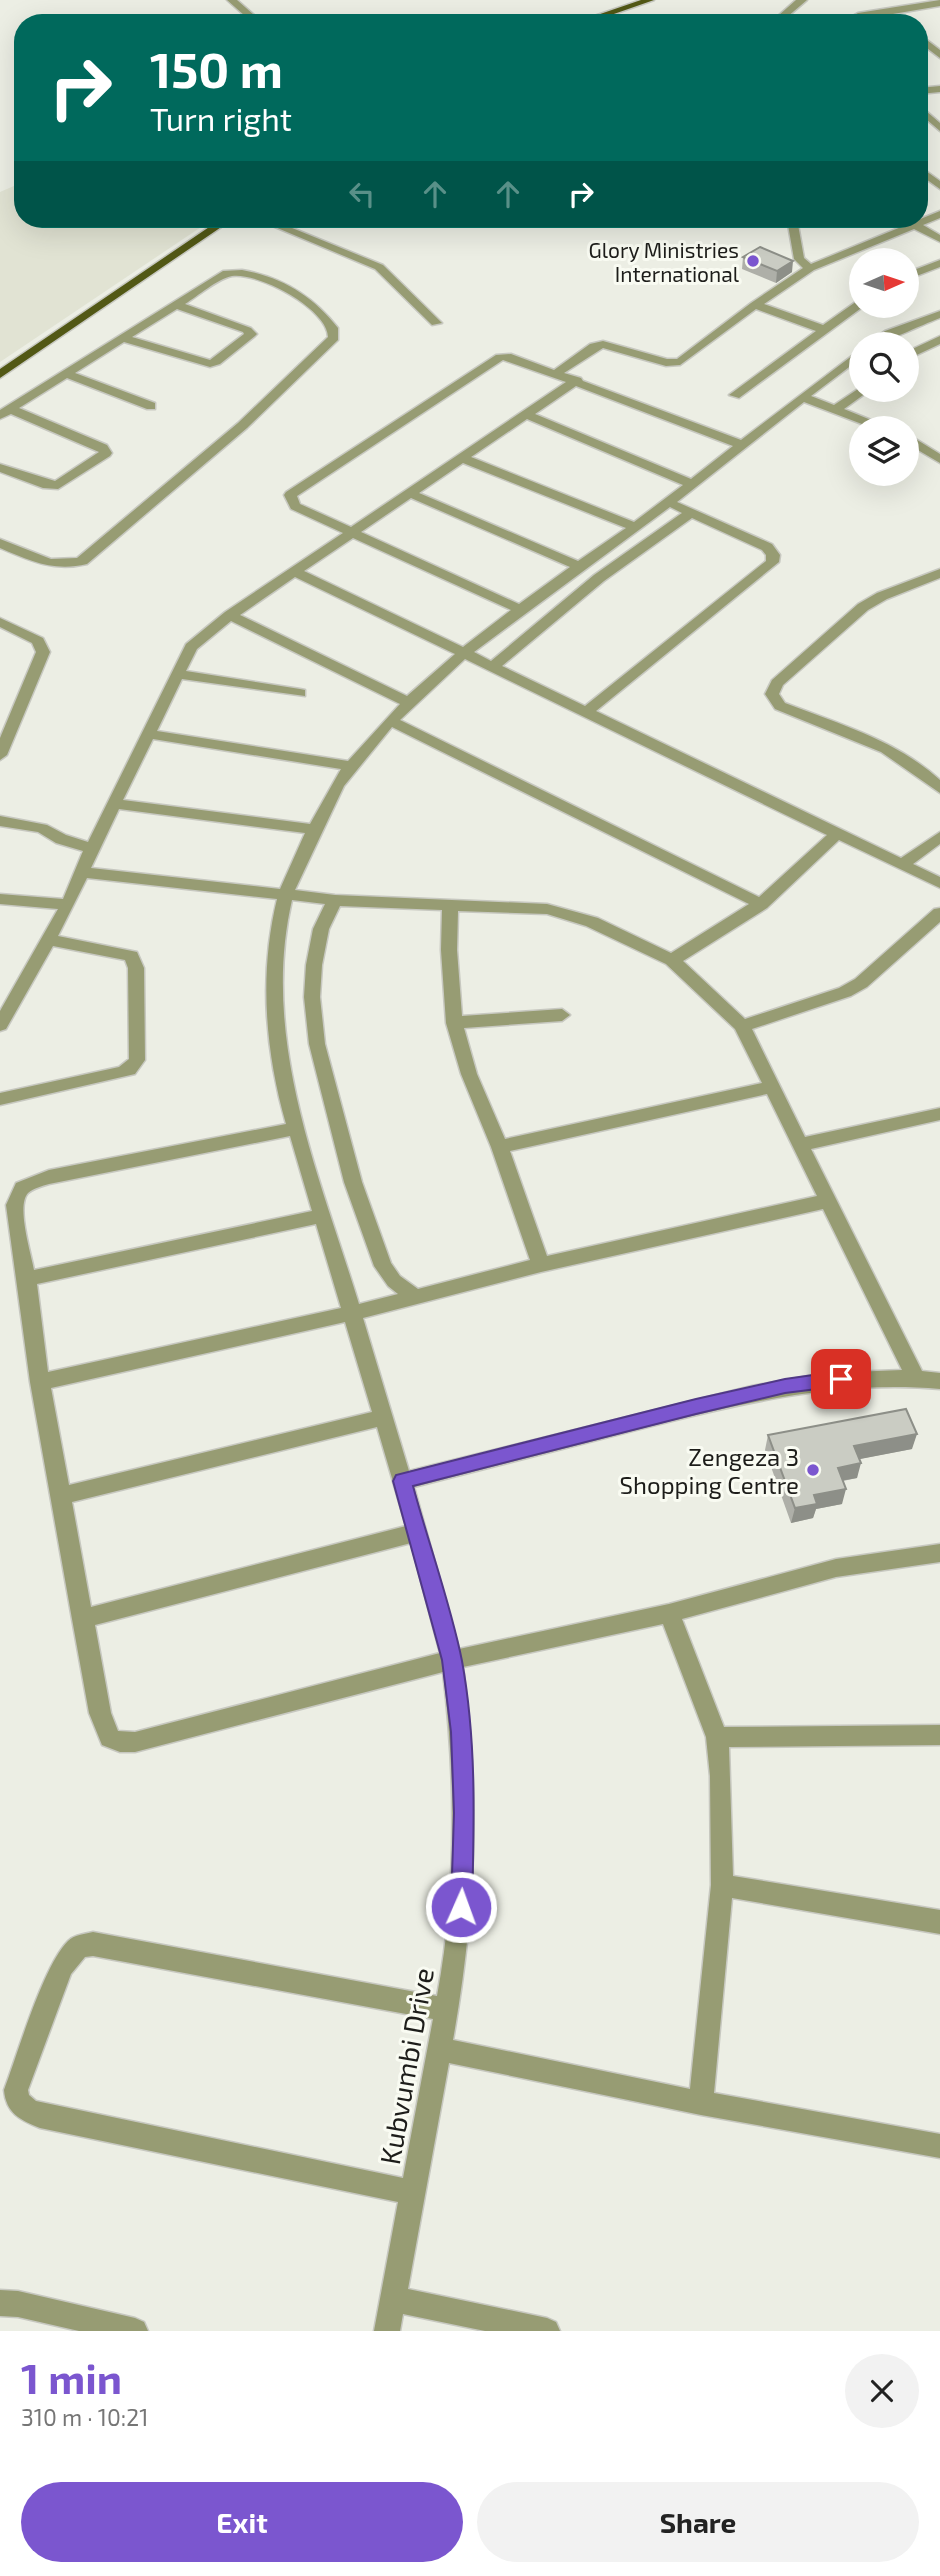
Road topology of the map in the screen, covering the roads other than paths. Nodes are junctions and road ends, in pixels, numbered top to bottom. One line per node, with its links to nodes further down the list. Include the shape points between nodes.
1 (232, 0): 6 (street)
2 (650, 0): 7 (main road)
3 (803, 0): 8 (street)
4 (940, 3): 5 (street)
5 (889, 11): 9 (street); 10 (street)
6 (248, 14)
7 (606, 14)
8 (784, 14)
9 (872, 14)
10 (892, 14)
11 (215, 228): 32 (main road)
12 (284, 228): 24 (street, via 373,263)
13 (794, 228): 18 (street, via 799,260)
14 (904, 228): 18 (street)
15 (920, 228): 16 (street)
16 (940, 239)
17 (940, 262): 19 (street)
18 (810, 268): 21 (street)
19 (919, 272)
20 (176, 305): 27 (street); 27 (street, via 251,334 210,364); 55 (street, via 218,276 250,273 311,304 335,335 244,427 82,561 53,565)
21 (755, 305): 25 (street); 31 (street, via 680,362 666,363 603,344)
22 (849, 311): 25 (street)
23 (940, 314): 26 (street)
24 (436, 323)
25 (822, 329): 35 (street)
26 (892, 332)
27 (123, 338): 33 (street)
28 (940, 339): 29 (street)
29 (919, 350)
30 (849, 361): 36 (street, Kubvumbi Drive)
31 (557, 373): 34 (street); 54 (street, via 513,356 500,357 290,495 295,506)
32 (0, 374)
33 (66, 374): 39 (street); 40 (street)
34 (577, 380): 42 (street); 45 (street)
35 (735, 396)
36 (802, 397): 41 (street); 45 (street, Kubvumbi Drive)
37 (0, 398): 40 (street)
38 (849, 400): 41 (street)
39 (152, 406)
40 (9, 409): 48 (street, via 106,453 58,485)
41 (835, 410): 43 (street)
42 (527, 415): 46 (street); 49 (street)
43 (851, 416)
44 (919, 445): 47 (street)
45 (742, 446): 49 (street, Kubvumbi Drive)
46 (462, 458): 50 (street); 53 (street)
47 (940, 459)
48 (0, 468)
49 (692, 484): 51 (street, Kubvumbi Drive)
50 (412, 494): 54 (street); 56 (street)
51 (668, 502): 52 (street); 53 (street, Kubvumbi Drive)
52 (692, 512): 63 (street, via 599,578); 67 (street, via 766,547 773,555 772,562)
53 (635, 527): 56 (street, Kubvumbi Drive)
54 (353, 534): 57 (street); 59 (street)
55 (0, 543)
56 (578, 566): 59 (street, Kubvumbi Drive)
57 (296, 572): 60 (street); 62 (street)
58 (940, 573): 72 (street, via 863,607 777,683 772,694 780,706 893,752)
59 (519, 609): 62 (street, Kubvumbi Drive)
60 (230, 615): 64 (street, via 191,647); 66 (street)
61 (0, 622): 70 (street, via 38,641 43,652)
62 (463, 653): 63 (street); 66 (street, Kubvumbi Drive)
63 (492, 667): 67 (street)
64 (177, 674): 65 (street); 69 (street)
65 (300, 693)
66 (410, 703): 68 (street, Kubvumbi Drive)
67 (585, 713): 76 (street)
68 (391, 721): 71 (street, Kubvumbi Drive); 85 (street)
69 (148, 734): 71 (street); 73 (street)
70 (0, 755)
71 (351, 766): 75 (street, Kubvumbi Drive)
72 (940, 788)
73 (115, 804): 75 (street); 78 (street)
74 (0, 821): 78 (street, via 42,828)
75 (314, 829): 82 (street, Kubvumbi Drive)
76 (838, 833): 79 (street); 85 (street)
77 (940, 837): 79 (street)
78 (92, 848): 80 (street)
79 (904, 863): 81 (street)
80 (83, 872): 82 (street); 86 (street)
81 (940, 883)
82 (285, 896): 84 (street); 98 (street, Kubvumbi Drive, via 274,997 276,1046)
83 (0, 899): 86 (street)
84 (335, 900): 87 (street); 105 (street, via 321,929 314,965 317,1044 353,1182 383,1266)
85 (761, 904): 90 (street)
86 (68, 905): 89 (street)
87 (450, 905): 90 (street, via 558,912 592,922); 92 (street)
88 (940, 913): 94 (street, via 861,984)
89 (49, 940): 93 (street); 96 (street, via 131,956 137,1060 119,1073)
90 (672, 960): 94 (street)
91 (562, 1015): 92 (street)
92 (454, 1023): 100 (street)
93 (0, 1025)
94 (742, 1026): 95 (street)
95 (772, 1087): 99 (street); 100 (street)
96 (0, 1099)
97 (940, 1114): 99 (street)
98 (297, 1128): 102 (street, Kubvumbi Drive); 104 (street, via 28,1184 18,1190 14,1214)
99 (799, 1144): 101 (street)
100 (499, 1147): 103 (street)
101 (826, 1201): 103 (street); 107 (street)
102 (323, 1216): 104 (street); 106 (street, Kubvumbi Drive)
103 (541, 1265): 105 (street)
104 (27, 1279): 109 (street)
105 (414, 1296): 106 (street)
106 (353, 1313): 109 (street); 110 (street, Kubvumbi Drive)
107 (915, 1377): 108 (street); 111 (street, via 785,1386)
108 (940, 1381)
109 (40, 1382): 112 (street)
110 (382, 1418): 111 (street, Kubvumbi Drive); 112 (street)
111 (402, 1481): 113 (street, Kubvumbi Drive)
112 (60, 1496): 116 (street)
113 (418, 1532): 116 (street); 117 (street, Kubvumbi Drive)
114 (940, 1553): 115 (street, via 836,1567)
115 (669, 1613): 117 (street); 119 (street)
116 (82, 1619): 117 (street, via 100,1713 110,1738 120,1742 135,1742)
117 (452, 1660): 122 (street, Kubvumbi Drive, via 464,1813 461,1907)
118 (940, 1735): 119 (street)
119 (717, 1737): 120 (street)
120 (722, 1885): 121 (street); 124 (street)
121 (940, 1922)
122 (448, 2010): 123 (street, Kubvumbi Drive); 126 (street, via 93,1944 78,1947 62,1967 16,2091 17,2101 40,2116)
123 (440, 2049): 124 (street); 126 (street, Kubvumbi Drive)
124 (701, 2103): 125 (street)
125 (940, 2146)
126 (413, 2193): 127 (street, Kubvumbi Drive)
127 (393, 2299): 130 (street, Kubvumbi Drive); 131 (street)
128 (0, 2303): 129 (street)
129 (135, 2331)
130 (387, 2331)
131 (547, 2331)

